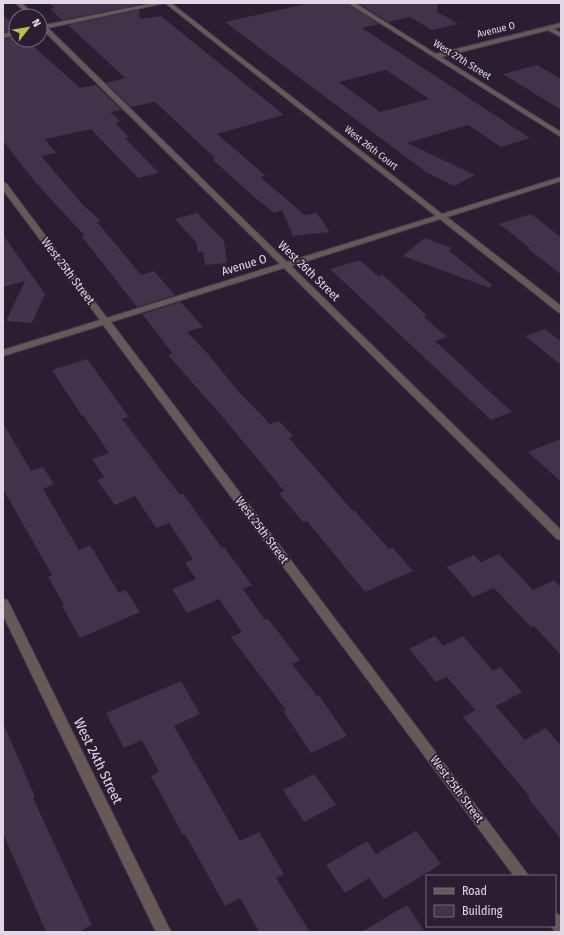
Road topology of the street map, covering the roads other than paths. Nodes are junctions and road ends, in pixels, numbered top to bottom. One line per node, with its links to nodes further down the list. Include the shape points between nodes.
1 (162, 3): 5 (street)
2 (168, 3): 14 (street, West 26th Court)
3 (176, 3): 14 (street, West 26th Court)
4 (352, 3): 10 (street, West 27th Street)
5 (48, 25)
6 (561, 25): 7 (street, Avenue O)
7 (548, 28): 9 (street); 10 (street, Avenue O)
8 (48, 33): 15 (street, West 26th Street)
9 (561, 35)
10 (436, 56): 11 (street, West 27th Street)
11 (561, 135)
12 (561, 179): 14 (street, Avenue O)
13 (3, 185): 18 (street, West 25th Street)
14 (444, 215): 15 (street, Avenue O); 16 (street, West 26th Court); 17 (street, West 26th Court)
15 (285, 265): 18 (street, Avenue O); 20 (street, West 26th Street)
16 (561, 301)
17 (561, 310)
18 (105, 321): 19 (street, Avenue O); 22 (street, West 25th Street)
19 (3, 353)
20 (561, 536)
21 (3, 604): 23 (street, West 24th Street)
22 (521, 875)
23 (164, 932)

